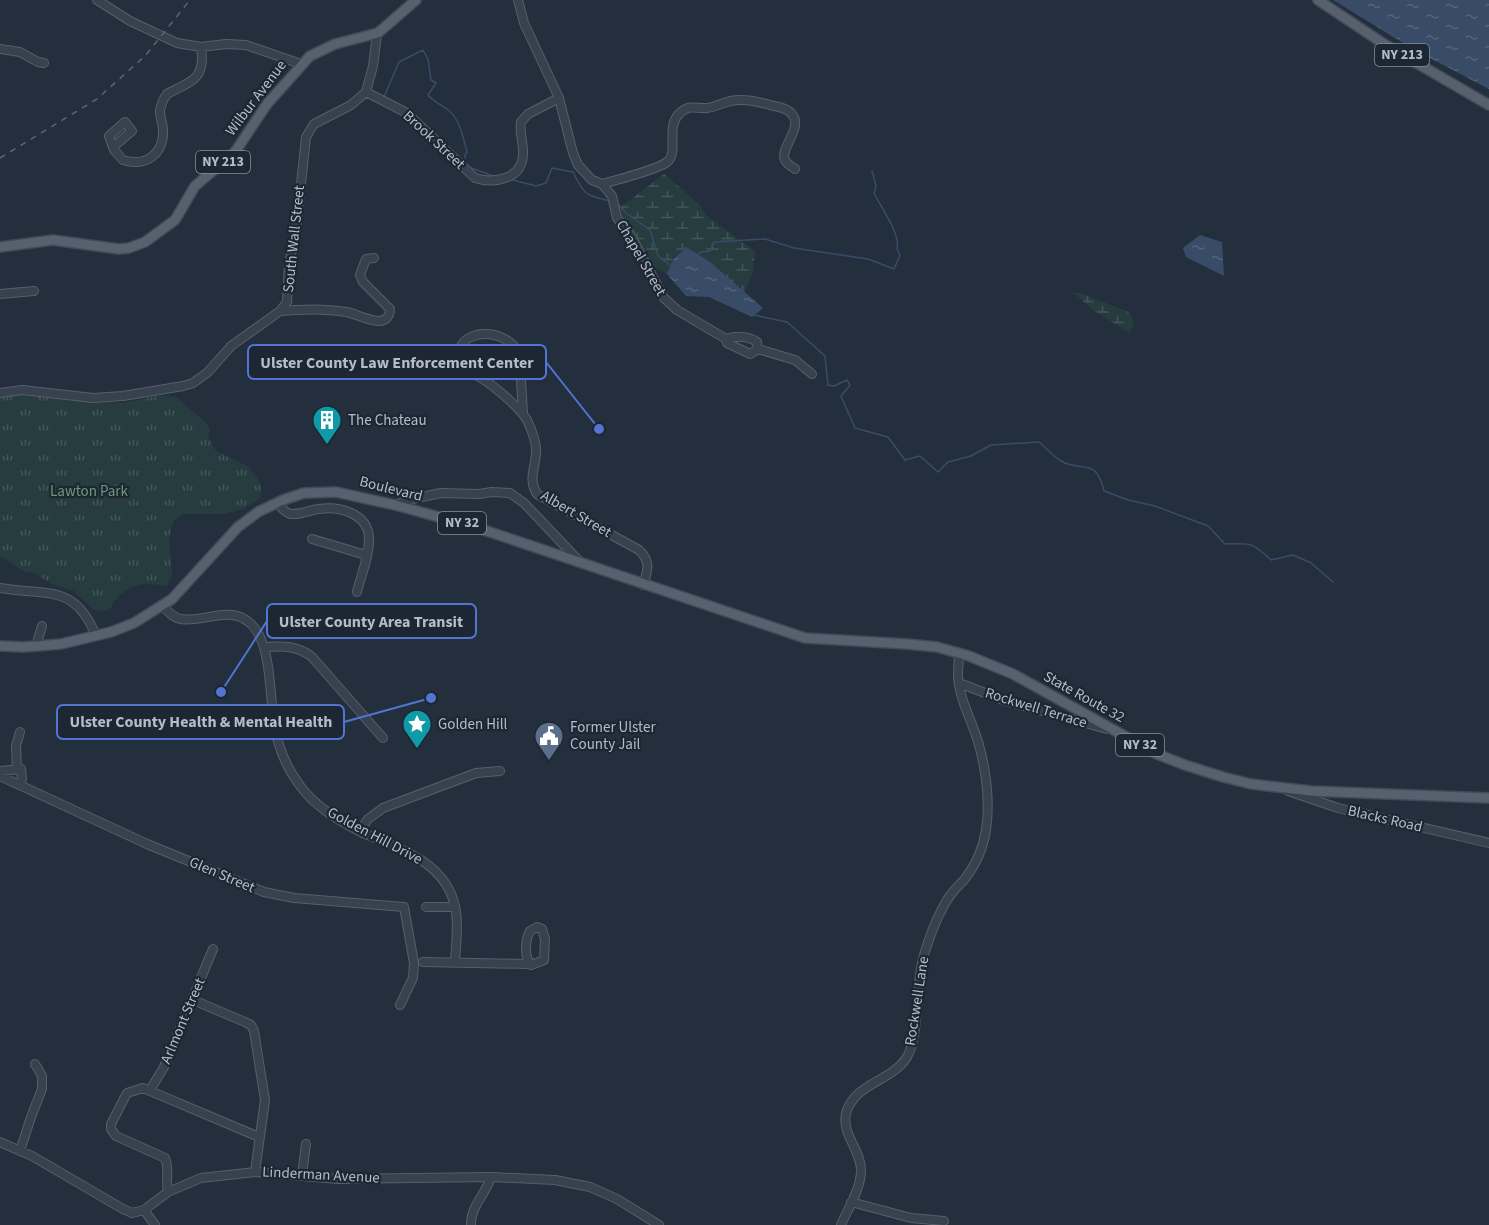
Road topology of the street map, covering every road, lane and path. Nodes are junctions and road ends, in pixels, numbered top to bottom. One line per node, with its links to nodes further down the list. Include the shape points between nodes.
1 (97, 0): 6 (street, via 168,39)
2 (416, 0): 5 (main road, Wilbur Avenue / NY 213)
3 (518, 0): 11 (street, Chapel Street, via 524,23)
4 (1318, 0): 12 (main road, NY 213, via 1393,50)
5 (377, 34): 9 (main road, Wilbur Avenue / NY 213, via 323,48); 10 (street)
6 (201, 47): 9 (street, via 246,45); 13 (street, via 202,71 197,78 164,98 160,112 163,137 157,154 151,159 131,162 123,160)
7 (0, 49): 8 (street, via 20,52)
8 (44, 63)
9 (301, 64): 16 (main road, Wilbur Avenue / NY 213, via 235,152 195,186 175,220 145,242 119,249 53,240)
10 (366, 92): 11 (street, Brook Street, via 407,113 475,178 485,181 515,172 522,161 523,119); 20 (street, South Wall Street, via 351,105 314,124 306,137 288,296)
11 (560, 98): 15 (street, Chapel Street, via 578,165 592,180)
12 (1489, 105)
13 (113, 147)
14 (795, 170): 15 (street, via 784,156 795,129 793,115 779,107 744,99 686,109 672,124 673,148 667,162)
15 (602, 184): 21 (street, Chapel Street, via 612,196 617,218 630,234 664,298)
16 (0, 247)
17 (374, 258): 20 (street, via 366,259 361,277 390,309 385,320 330,310)
18 (34, 291): 19 (street)
19 (0, 294)
20 (280, 311): 24 (street, South Wall Street, via 245,334 200,378 183,386 93,398 22,390)
21 (726, 339): 22 (street, via 750,354); 22 (street, Chapel Street, via 754,340)
22 (758, 349): 23 (street, Chapel Street, via 795,360)
23 (812, 374)
24 (0, 393)
25 (523, 413): 25 (street, Albert Street, via 513,346 488,333 466,339 460,350 465,367); 31 (street, Albert Street, via 536,449 531,480 537,494 639,550 648,567)
26 (277, 503): 27 (main road, Boulevard / NY 32, via 304,493 336,492); 29 (street, via 292,514 321,509 352,513 368,531); 34 (main road, Boulevard / NY 32, via 238,527)
27 (395, 505): 30 (main road, Boulevard / NY 32, via 475,527); 30 (street, via 441,493 510,493)
28 (312, 539): 29 (street)
29 (366, 555): 33 (street)
30 (582, 564): 31 (main road, Boulevard / NY 32)
31 (643, 585): 37 (main road, Boulevard / NY 32, via 805,638)
32 (0, 588): 36 (street, via 44,592 77,604)
33 (357, 592)
34 (162, 606): 36 (main road, Boulevard / NY 32, via 134,623); 40 (street, Golden Hill Drive, via 183,620 242,617 256,630)
35 (42, 626): 39 (street)
36 (96, 636): 39 (main road, Boulevard / NY 32)
37 (877, 642): 41 (main road, State Route 32 / NY 32, via 937,647)
38 (0, 646): 39 (main road, Boulevard / NY 32)
39 (36, 646)
40 (264, 647): 45 (street, via 297,648 312,657); 53 (street, Golden Hill Drive, via 275,730 284,758 310,798)
41 (959, 653): 42 (street, Rockwell Lane); 43 (main road, State Route 32 / NY 32, via 1013,674)
42 (959, 683): 43 (street, Rockwell Terrace); 73 (street, Rockwell Lane, via 981,757 987,814 984,837 972,870 944,905 925,952 909,1054 897,1069 856,1095 846,1112 845,1126 861,1169)
43 (1114, 731): 51 (main road, State Route 32 / NY 32, via 1185,765)
44 (20, 732): 46 (street, via 16,746)
45 (383, 738)
46 (19, 769): 47 (street); 50 (street)
47 (0, 771)
48 (500, 771): 53 (street, via 476,772 383,808)
49 (0, 777): 50 (street, Glen Street)
50 (20, 785): 59 (street, Glen Street, via 147,844 264,892 404,907)
51 (1284, 789): 52 (main road, State Route 32 / NY 32); 54 (street, Blacks Road, via 1338,808)
52 (1489, 798)
53 (360, 831): 55 (street, Golden Hill Drive, via 429,864 445,884)
54 (1489, 843)
55 (455, 906): 56 (street); 58 (street, Golden Hill Drive)
56 (426, 908)
57 (213, 949): 61 (street, Arlmont Street)
58 (455, 961): 59 (street); 60 (street)
59 (418, 962): 62 (street)
60 (529, 964): 60 (street, via 544,960 545,939 540,927 528,935)
61 (193, 1000): 64 (street, Arlmont Street); 65 (street, via 252,1027 265,1100)
62 (400, 1005)
63 (36, 1064): 68 (street, via 42,1076 42,1089)
64 (150, 1090): 65 (street); 72 (street, via 127,1093 111,1129 117,1136 165,1158)
65 (259, 1137): 69 (street)
66 (0, 1142): 68 (street)
67 (306, 1144): 70 (street)
68 (20, 1151): 74 (street, via 123,1209 132,1213)
69 (255, 1172): 70 (street, Linderman Avenue); 72 (street, Linderman Avenue, via 201,1178)
70 (302, 1175): 71 (street, Linderman Avenue, via 345,1179)
71 (491, 1177): 77 (street, via 473,1210); 78 (street, Linderman Avenue, via 555,1180 590,1187 617,1198)
72 (168, 1192): 74 (street, Linderman Avenue)
73 (851, 1202): 75 (street, via 911,1218); 79 (street, Rockwell Lane)
74 (144, 1210): 76 (street)
75 (944, 1221)
76 (155, 1225)
77 (471, 1225)
78 (660, 1225)
79 (841, 1225)

